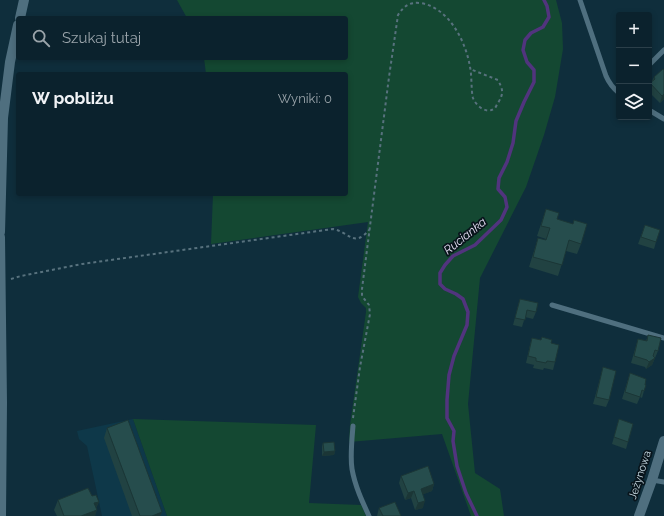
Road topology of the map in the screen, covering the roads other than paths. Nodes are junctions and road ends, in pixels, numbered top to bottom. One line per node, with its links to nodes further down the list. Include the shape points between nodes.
1 (24, 0): 3 (street)
2 (580, 0): 7 (lane, via 606,76)
3 (20, 16)
4 (16, 34): 10 (street, via 3,118)
5 (664, 50): 6 (lane)
6 (652, 62)
7 (616, 90)
8 (652, 112): 9 (lane)
9 (664, 119)
10 (0, 232)
11 (0, 237): 12 (street)
12 (0, 283): 19 (street)
13 (552, 305): 14 (lane)
14 (664, 338)
15 (352, 426): 20 (lane, via 352,468 359,495)
16 (664, 441): 17 (street, Jeżynowa)
17 (652, 480): 18 (lane); 21 (street, Jeżynowa)
18 (664, 482)
19 (1, 516)
20 (369, 516)
21 (638, 516)

